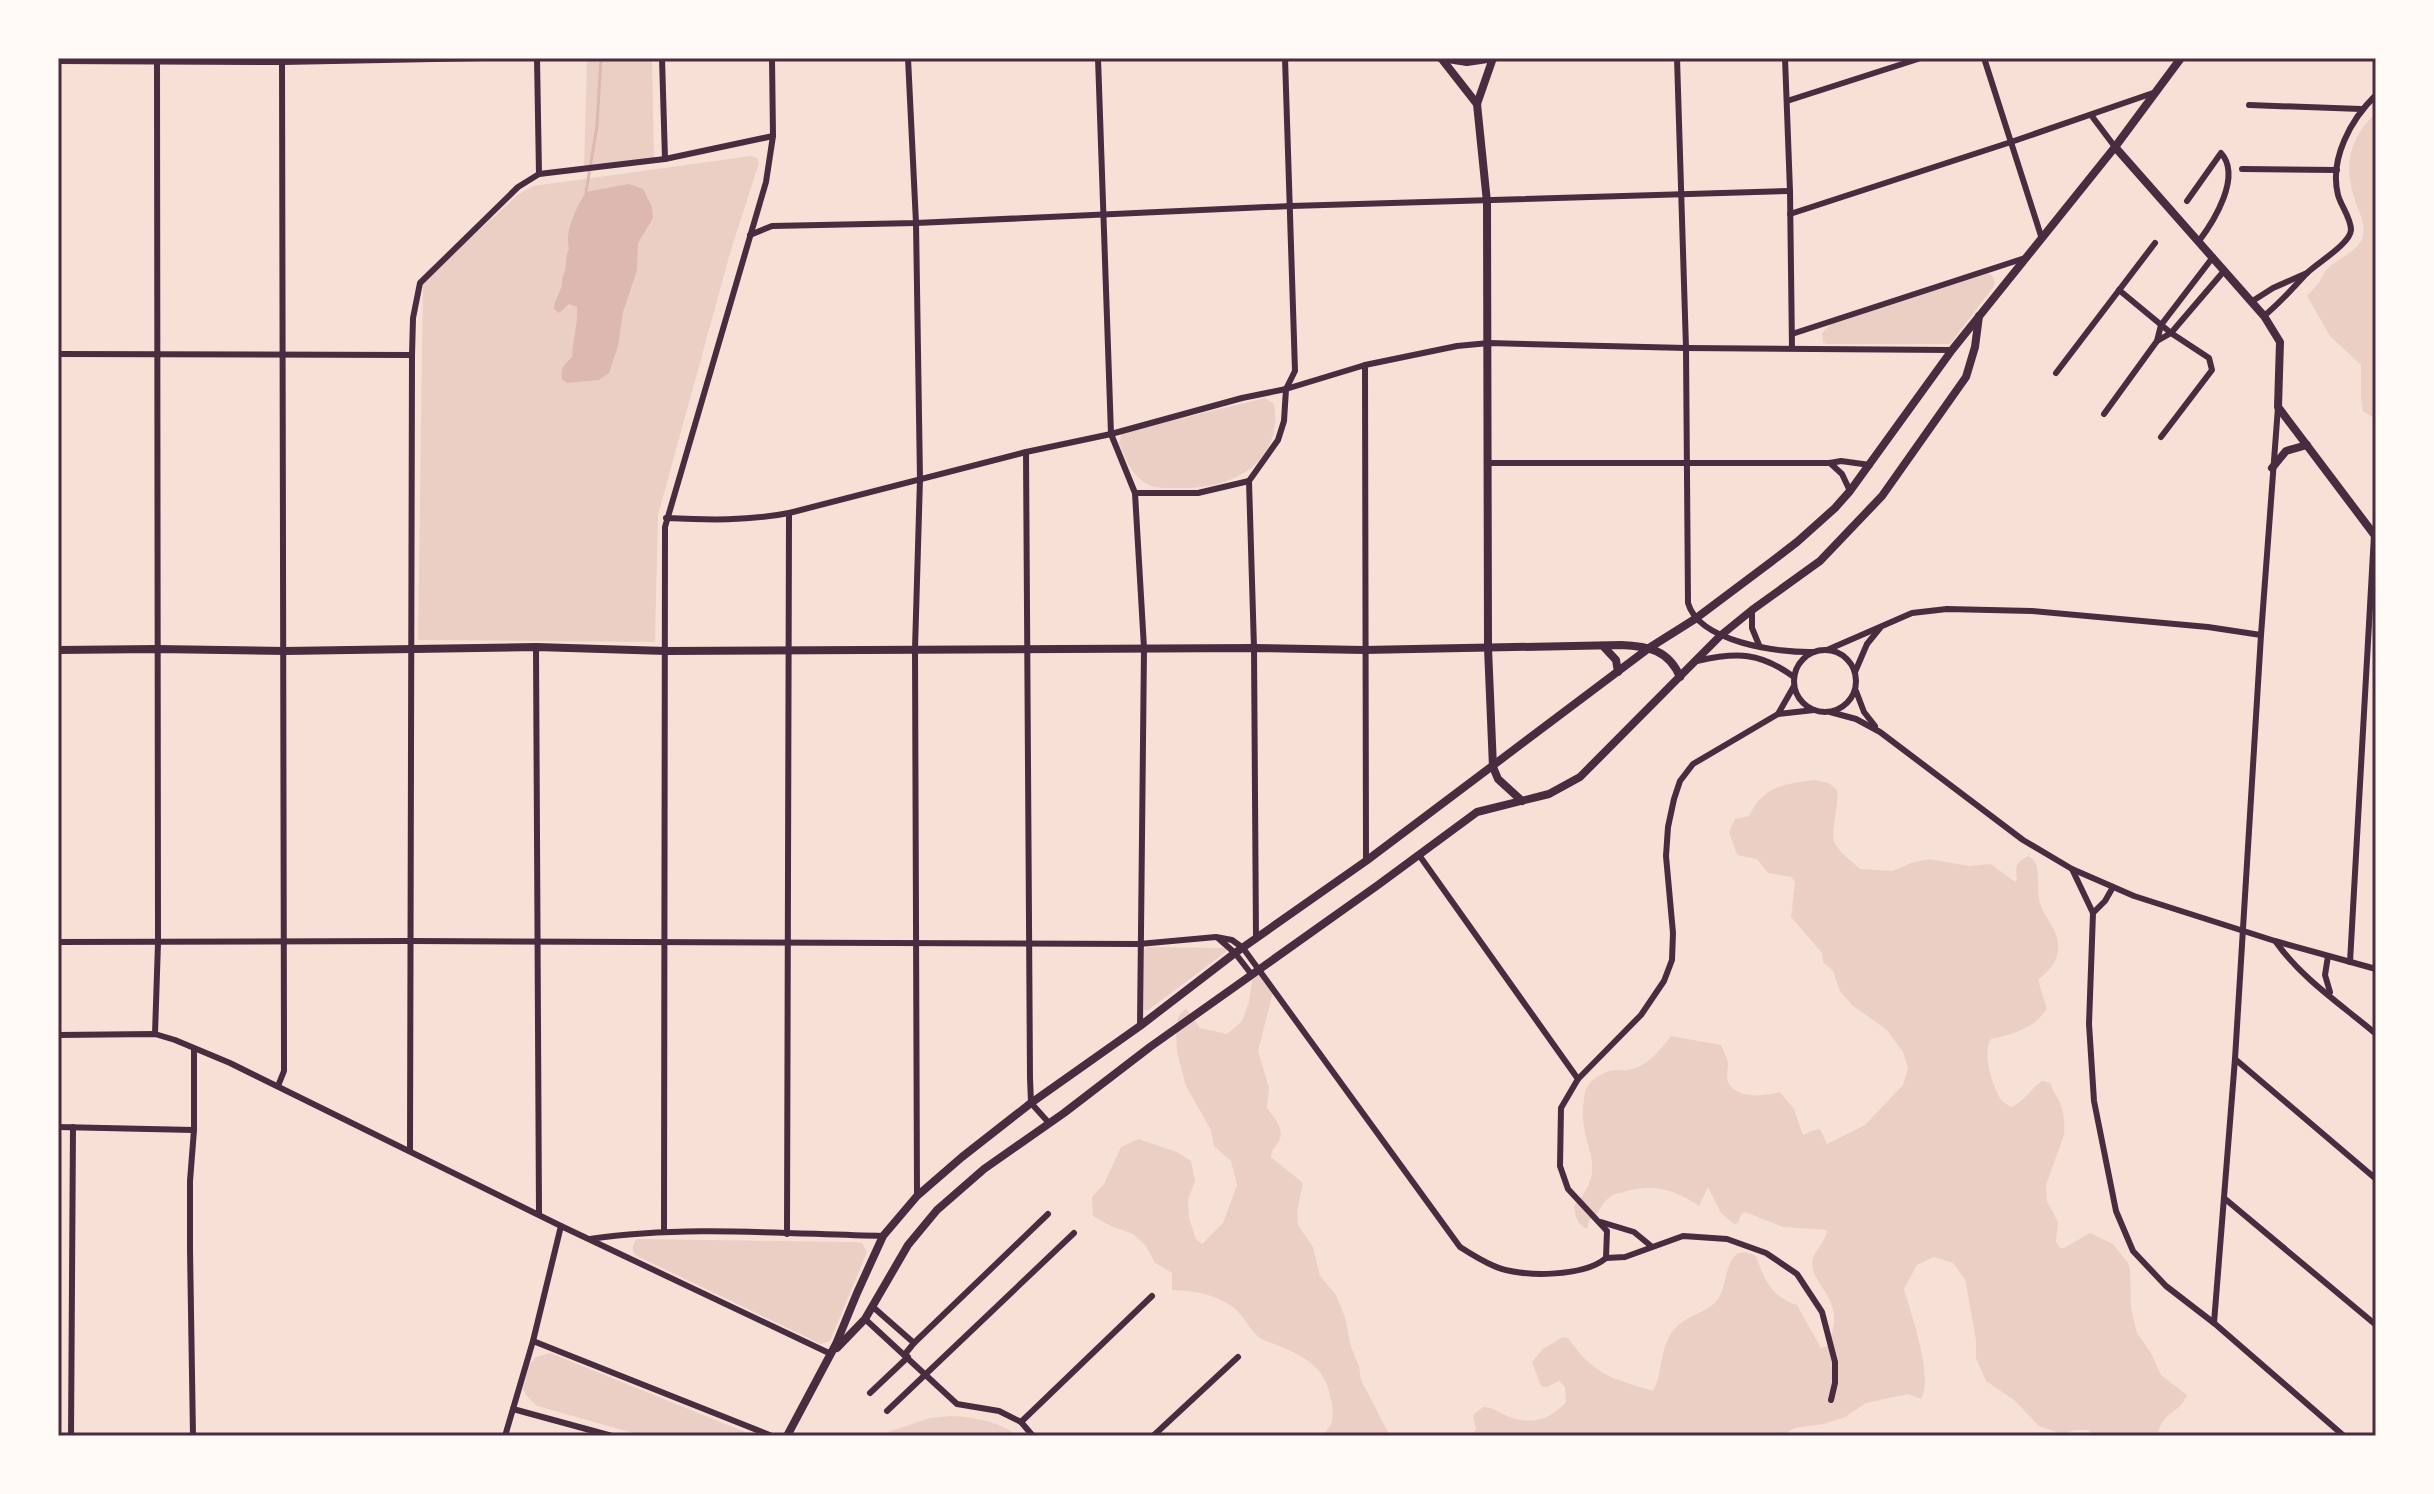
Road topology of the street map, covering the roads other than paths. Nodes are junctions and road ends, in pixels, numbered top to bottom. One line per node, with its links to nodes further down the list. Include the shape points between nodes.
1 (485, 58): 15 (street)
2 (537, 58): 32 (street)
3 (662, 58): 29 (street)
4 (772, 58): 26 (street)
5 (908, 58): 40 (street)
6 (1098, 58): 39 (street)
7 (1285, 58): 37 (street)
8 (1440, 58): 9 (street); 22 (street)
9 (1494, 58): 22 (street)
10 (1677, 58): 34 (street)
11 (1785, 58): 21 (street)
12 (1921, 58): 21 (street)
13 (1984, 58): 27 (street)
14 (2181, 58): 19 (street)
15 (411, 59): 17 (street)
16 (158, 60): 17 (street); 18 (street); 61 (street)
17 (282, 60): 64 (street)
18 (58, 61)
19 (2153, 93): 25 (street); 28 (street)
20 (2376, 95): 24 (street)
21 (1787, 101): 33 (street)
22 (1477, 104): 36 (street)
23 (2249, 105): 24 (street)
24 (2361, 109): 31 (street)
25 (2091, 115): 27 (street); 28 (street)
26 (773, 136): 29 (street); 41 (street)
27 (2011, 142): 38 (street); 42 (street)
28 (2115, 147): 42 (street); 43 (street)
29 (665, 159): 32 (street)
30 (2242, 169): 31 (street)
31 (2337, 170): 48 (street, via 2338,194 2351,230 2348,239)
32 (539, 174): 63 (street, via 518,187 420,283)
33 (1790, 191): 34 (street); 38 (street)
34 (1681, 194): 36 (street); 58 (street)
35 (2187, 201): 43 (street, via 2221,153 2228,164 2228,185 2215,220)
36 (1487, 202): 37 (street); 57 (street)
37 (1291, 206): 39 (street); 67 (street, via 1295,371)
38 (1790, 214): 55 (street)
39 (1102, 215): 40 (street); 70 (street)
40 (916, 223): 41 (street, via 772,226); 79 (street)
41 (750, 235): 84 (street)
42 (2042, 239): 46 (street)
43 (2199, 241): 45 (street)
44 (2155, 243): 49 (street)
45 (2213, 257): 47 (street); 53 (street)
46 (2025, 258): 51 (street); 55 (street)
47 (2224, 271): 50 (street); 54 (street)
48 (2307, 273): 50 (street); 52 (street)
49 (2119, 290): 53 (street); 66 (street)
50 (2251, 302): 52 (street)
51 (1979, 316): 60 (street); 86 (street, via 1966,377 1882,496 1820,561)
52 (2264, 316): 68 (street, via 2280,342)
53 (2161, 325): 54 (street); 56 (street)
54 (2171, 333): 56 (street); 71 (street, via 2209,358 2212,370)
55 (1792, 334): 59 (street)
56 (2157, 341): 69 (street)
57 (1489, 343): 58 (street); 65 (street); 74 (street)
58 (1686, 348): 59 (street); 76 (street)
59 (1792, 348): 60 (street)
60 (1952, 350): 77 (street)
61 (159, 353): 62 (street); 64 (street); 99 (street)
62 (58, 354)
63 (412, 355): 64 (street); 93 (street)
64 (282, 356): 106 (street)
65 (1365, 365): 67 (street); 104 (street)
66 (2056, 373)
67 (1286, 389): 70 (street); 80 (street, via 1278,440)
68 (2278, 407): 72 (street); 78 (street)
69 (2104, 414)
70 (1111, 434): 73 (street); 82 (street)
71 (2161, 437)
72 (2307, 445): 78 (street, via 2286,451); 85 (street)
73 (1026, 452): 79 (street); 101 (street)
74 (1488, 463): 76 (street); 97 (street)
75 (1830, 463): 76 (street); 77 (street); 81 (street)
76 (1685, 465): 87 (street, via 1688,603)
77 (1870, 465): 81 (street)
78 (2272, 468): 89 (street)
79 (920, 479): 83 (street); 100 (street)
80 (1249, 481): 82 (street, via 1198,493); 96 (street)
81 (1850, 491): 87 (street, via 1797,542)
82 (1135, 493): 95 (street)
83 (789, 513): 84 (street, via 746,520); 103 (street)
84 (666, 518): 107 (street)
85 (2375, 536): 141 (street)
86 (1752, 610): 90 (street); 91 (street)
87 (1695, 619): 90 (street); 98 (street)
88 (1882, 625): 89 (street, via 1912,613 1994,609); 105 (street); 111 (street)
89 (2261, 635): 126 (street)
90 (1720, 636): 91 (street); 109 (street)
91 (1759, 645): 108 (street)
92 (1602, 646): 97 (street); 98 (street); 110 (street, via 1616,660)
93 (411, 647): 94 (street); 106 (street); 129 (street)
94 (536, 647): 107 (street); 132 (street)
95 (1144, 648): 96 (street); 101 (street); 138 (street)
96 (1254, 648): 104 (street); 127 (street)
97 (1488, 648): 104 (street); 119 (street)
98 (1649, 648): 110 (street); 112 (street, via 1669,658)
99 (157, 649): 102 (street); 106 (street); 135 (street)
100 (915, 649): 101 (street); 103 (street); 136 (street)
101 (1028, 649): 137 (street)
102 (58, 650)
103 (790, 650): 107 (street); 134 (street)
104 (1364, 650): 122 (street)
105 (1827, 650): 108 (street); 111 (street, via 1844,657)
106 (285, 651): 128 (street)
107 (666, 651): 133 (street)
108 (1814, 652): 113 (street, via 1800,662)
109 (1697, 661): 112 (street); 113 (street, via 1722,655 1757,657 1779,666)
110 (1618, 672): 119 (street)
111 (1855, 672): 114 (street)
112 (1680, 677): 120 (street, via 1580,777)
113 (1794, 681): 115 (street, via 1800,700); 117 (street)
114 (1855, 689): 116 (street, via 1846,704); 118 (street)
115 (1814, 710): 116 (street); 117 (street)
116 (1830, 712): 118 (street)
117 (1778, 714): 151 (street, via 1693,764 1680,781 1666,856 1672,960 1641,1015)
118 (1880, 732): 123 (street, via 2023,840)
119 (1493, 767): 120 (street); 122 (street)
120 (1522, 801): 121 (street, via 1477,812)
121 (1419, 855): 143 (street); 151 (street)
122 (1366, 861): 127 (street)
123 (2072, 869): 124 (street); 125 (street)
124 (2113, 887): 125 (street); 126 (street)
125 (2093, 913): 176 (street, via 2090,1057 2116,1211 2133,1251 2166,1286)
126 (2242, 930): 130 (street); 150 (street)
127 (1256, 939): 139 (street)
128 (285, 941): 129 (street); 135 (street); 152 (street, via 284,1071)
129 (410, 941): 132 (street); 158 (street)
130 (2275, 941): 140 (street); 144 (street)
131 (58, 942): 135 (street)
132 (537, 942): 133 (street); 162 (street)
133 (663, 942): 134 (street); 166 (street)
134 (789, 942): 136 (street); 168 (street)
135 (158, 943): 146 (street)
136 (915, 943): 137 (street); 160 (street)
137 (1028, 944): 138 (street); 153 (street)
138 (1139, 944): 139 (street, via 1216,937 1232,940); 145 (street)
139 (1239, 950): 143 (street); 145 (street)
140 (2328, 956): 141 (street); 144 (street, via 2325,975)
141 (2350, 962): 142 (street)
142 (2376, 969)
143 (1255, 972): 154 (street); 172 (street, via 1460,1247 1516,1272 1578,1271)
144 (2331, 996): 147 (street)
145 (1140, 1026): 153 (street)
146 (155, 1034): 148 (street); 149 (street)
147 (2376, 1034)
148 (58, 1035)
149 (194, 1049): 152 (street); 157 (street)
150 (2235, 1059): 159 (street); 161 (street)
151 (1578, 1079): 164 (street, via 1561,1108 1560,1166 1568,1189)
152 (278, 1086): 158 (street)
153 (1031, 1103): 154 (street); 160 (street)
154 (1049, 1123): 174 (street, via 996,1159 937,1210 908,1245)
155 (58, 1127): 156 (street)
156 (73, 1127): 157 (street); 189 (street)
157 (194, 1130): 190 (street)
158 (410, 1150): 162 (street)
159 (2376, 1179)
160 (917, 1196): 169 (street)
161 (2224, 1198): 176 (street); 177 (street)
162 (539, 1214): 165 (street)
163 (1048, 1214): 179 (street)
164 (1600, 1221): 171 (street, via 1634,1232); 172 (street, via 1607,1231)
165 (561, 1226): 170 (street); 178 (street)
166 (664, 1232): 168 (street); 170 (street)
167 (1074, 1233): 183 (street)
168 (787, 1234): 169 (street)
169 (883, 1236): 180 (street)
170 (590, 1239): 180 (street)
171 (1651, 1246): 172 (street); 185 (street, via 1683,1236 1727,1239 1766,1253 1797,1274 1822,1312 1835,1362)
172 (1606, 1258)
173 (1152, 1296): 188 (street)
174 (873, 1307): 175 (street); 179 (street)
175 (865, 1319): 180 (street); 181 (street)
176 (2214, 1323): 197 (street)
177 (2376, 1325)
178 (533, 1341): 186 (street); 193 (street)
179 (914, 1343): 181 (street)
180 (831, 1354): 194 (street)
181 (906, 1355): 183 (street); 184 (street)
182 (1238, 1357): 196 (street)
183 (926, 1374): 187 (street); 188 (street, via 957,1404 999,1411)
184 (870, 1393)
185 (1831, 1400)
186 (513, 1409): 191 (street); 192 (street)
187 (887, 1411)
188 (1021, 1422): 195 (street)
189 (71, 1436)
190 (193, 1436)
191 (505, 1436)
192 (612, 1436)
193 (772, 1436)
194 (787, 1436)
195 (1033, 1436)
196 (1153, 1436)
197 (2344, 1436)

